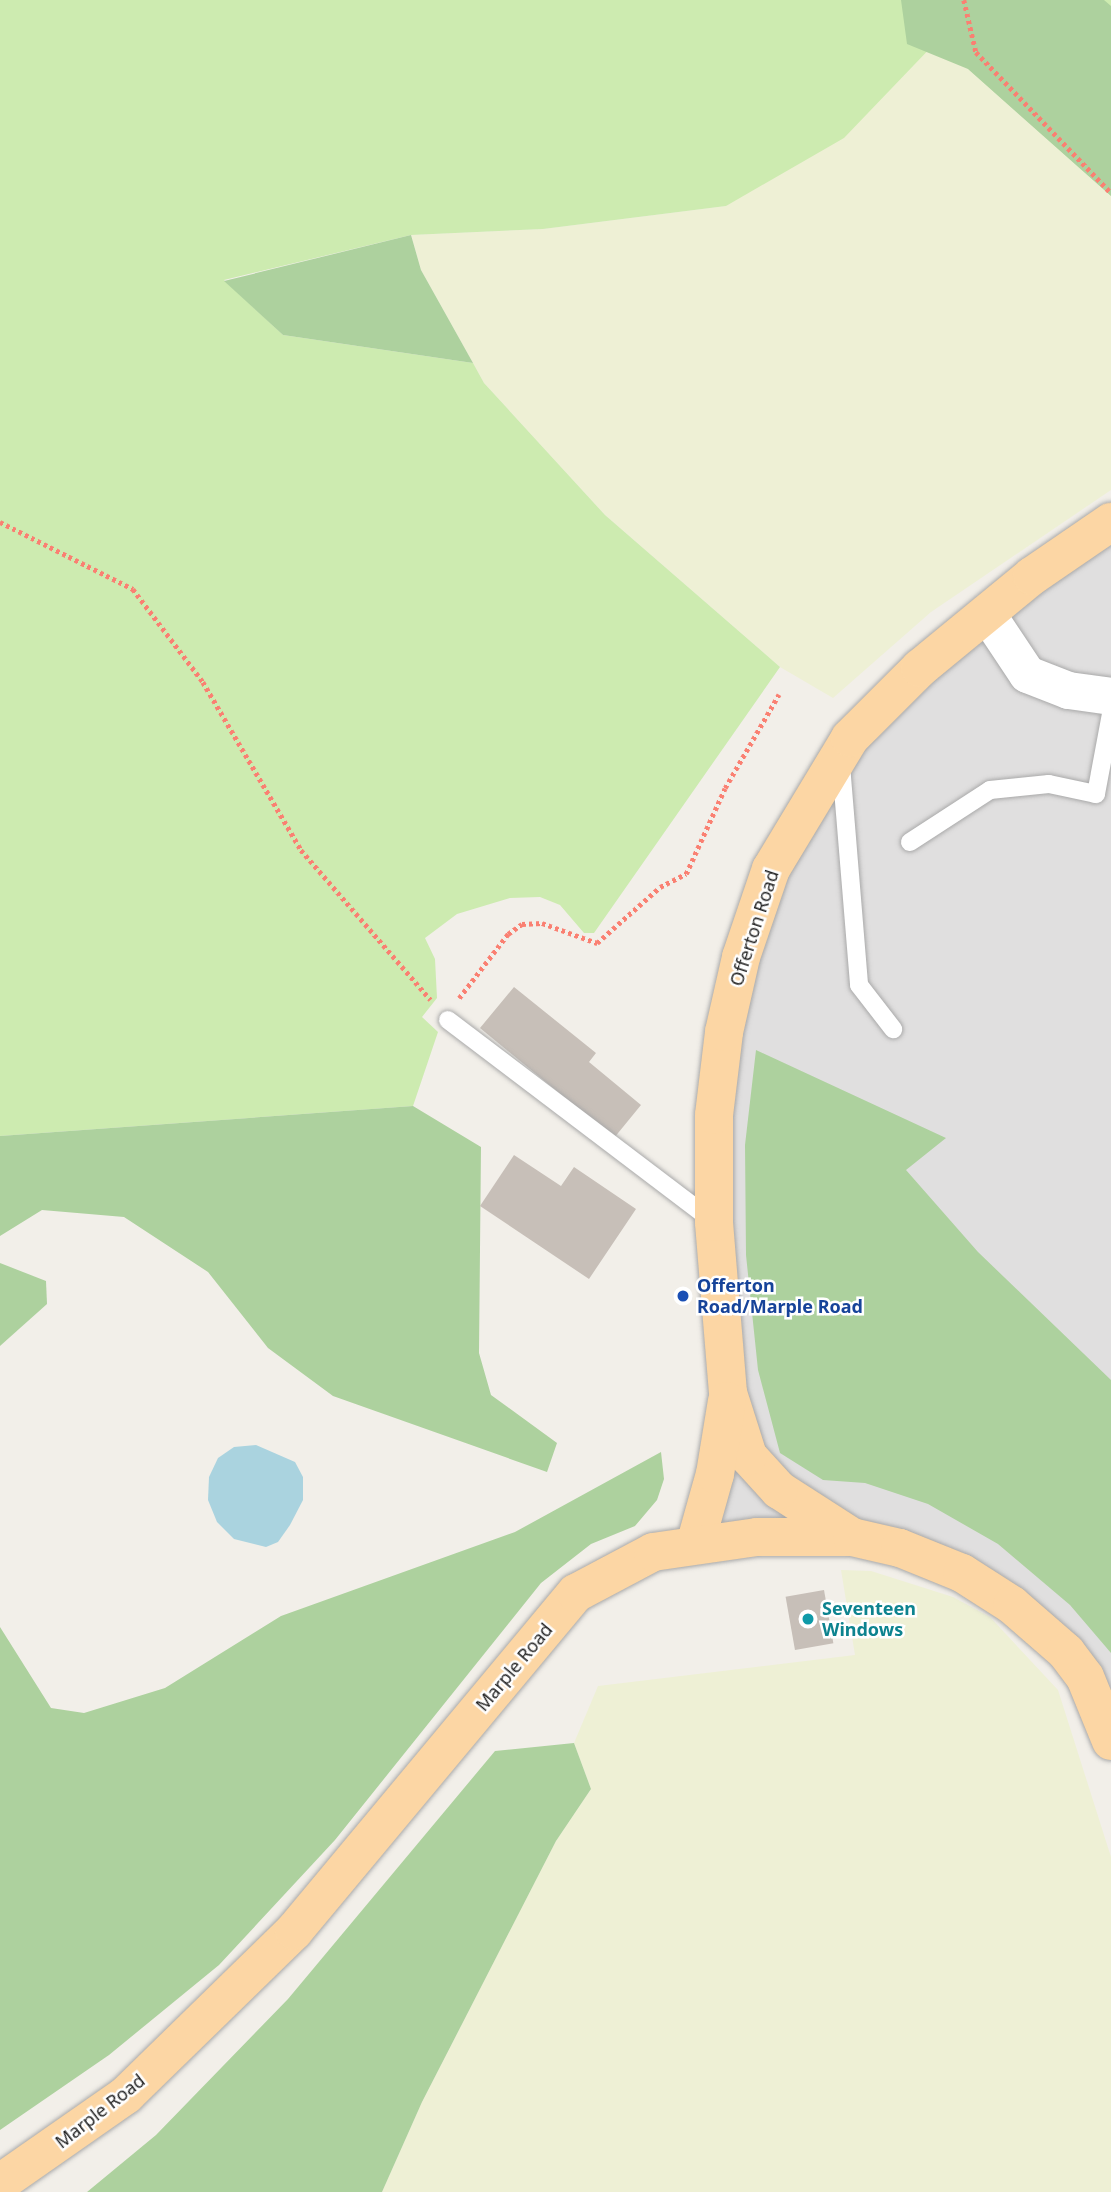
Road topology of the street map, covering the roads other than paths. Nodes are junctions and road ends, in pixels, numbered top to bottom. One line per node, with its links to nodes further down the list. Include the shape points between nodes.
1 (1111, 522): 2 (main road, Offerton Road)
2 (987, 614): 3 (street, via 1027,674 1068,691); 5 (main road, Offerton Road, via 920,668 850,738)
3 (1111, 696)
4 (1111, 714): 6 (lane, via 1096,794 1049,784 990,790)
5 (840, 755): 8 (lane, via 859,985); 9 (main road, Offerton Road, via 771,869 741,957 724,1032 714,1115)
6 (910, 842)
7 (448, 1020): 9 (lane)
8 (893, 1029)
9 (714, 1222): 10 (main road, Offerton Road)
10 (728, 1393): 11 (main road, Offerton Road, via 748,1456 779,1490); 12 (main road, Offerton Road, via 715,1474)
11 (852, 1537): 12 (main road, Marple Road, via 757,1537); 13 (main road, Marple Road, via 900,1548 962,1573 1012,1605 1066,1652 1085,1677)
12 (695, 1545): 14 (main road, Marple Road, via 653,1552 576,1593 294,1931 126,2095)
13 (1109, 1727)
14 (15, 2174)

